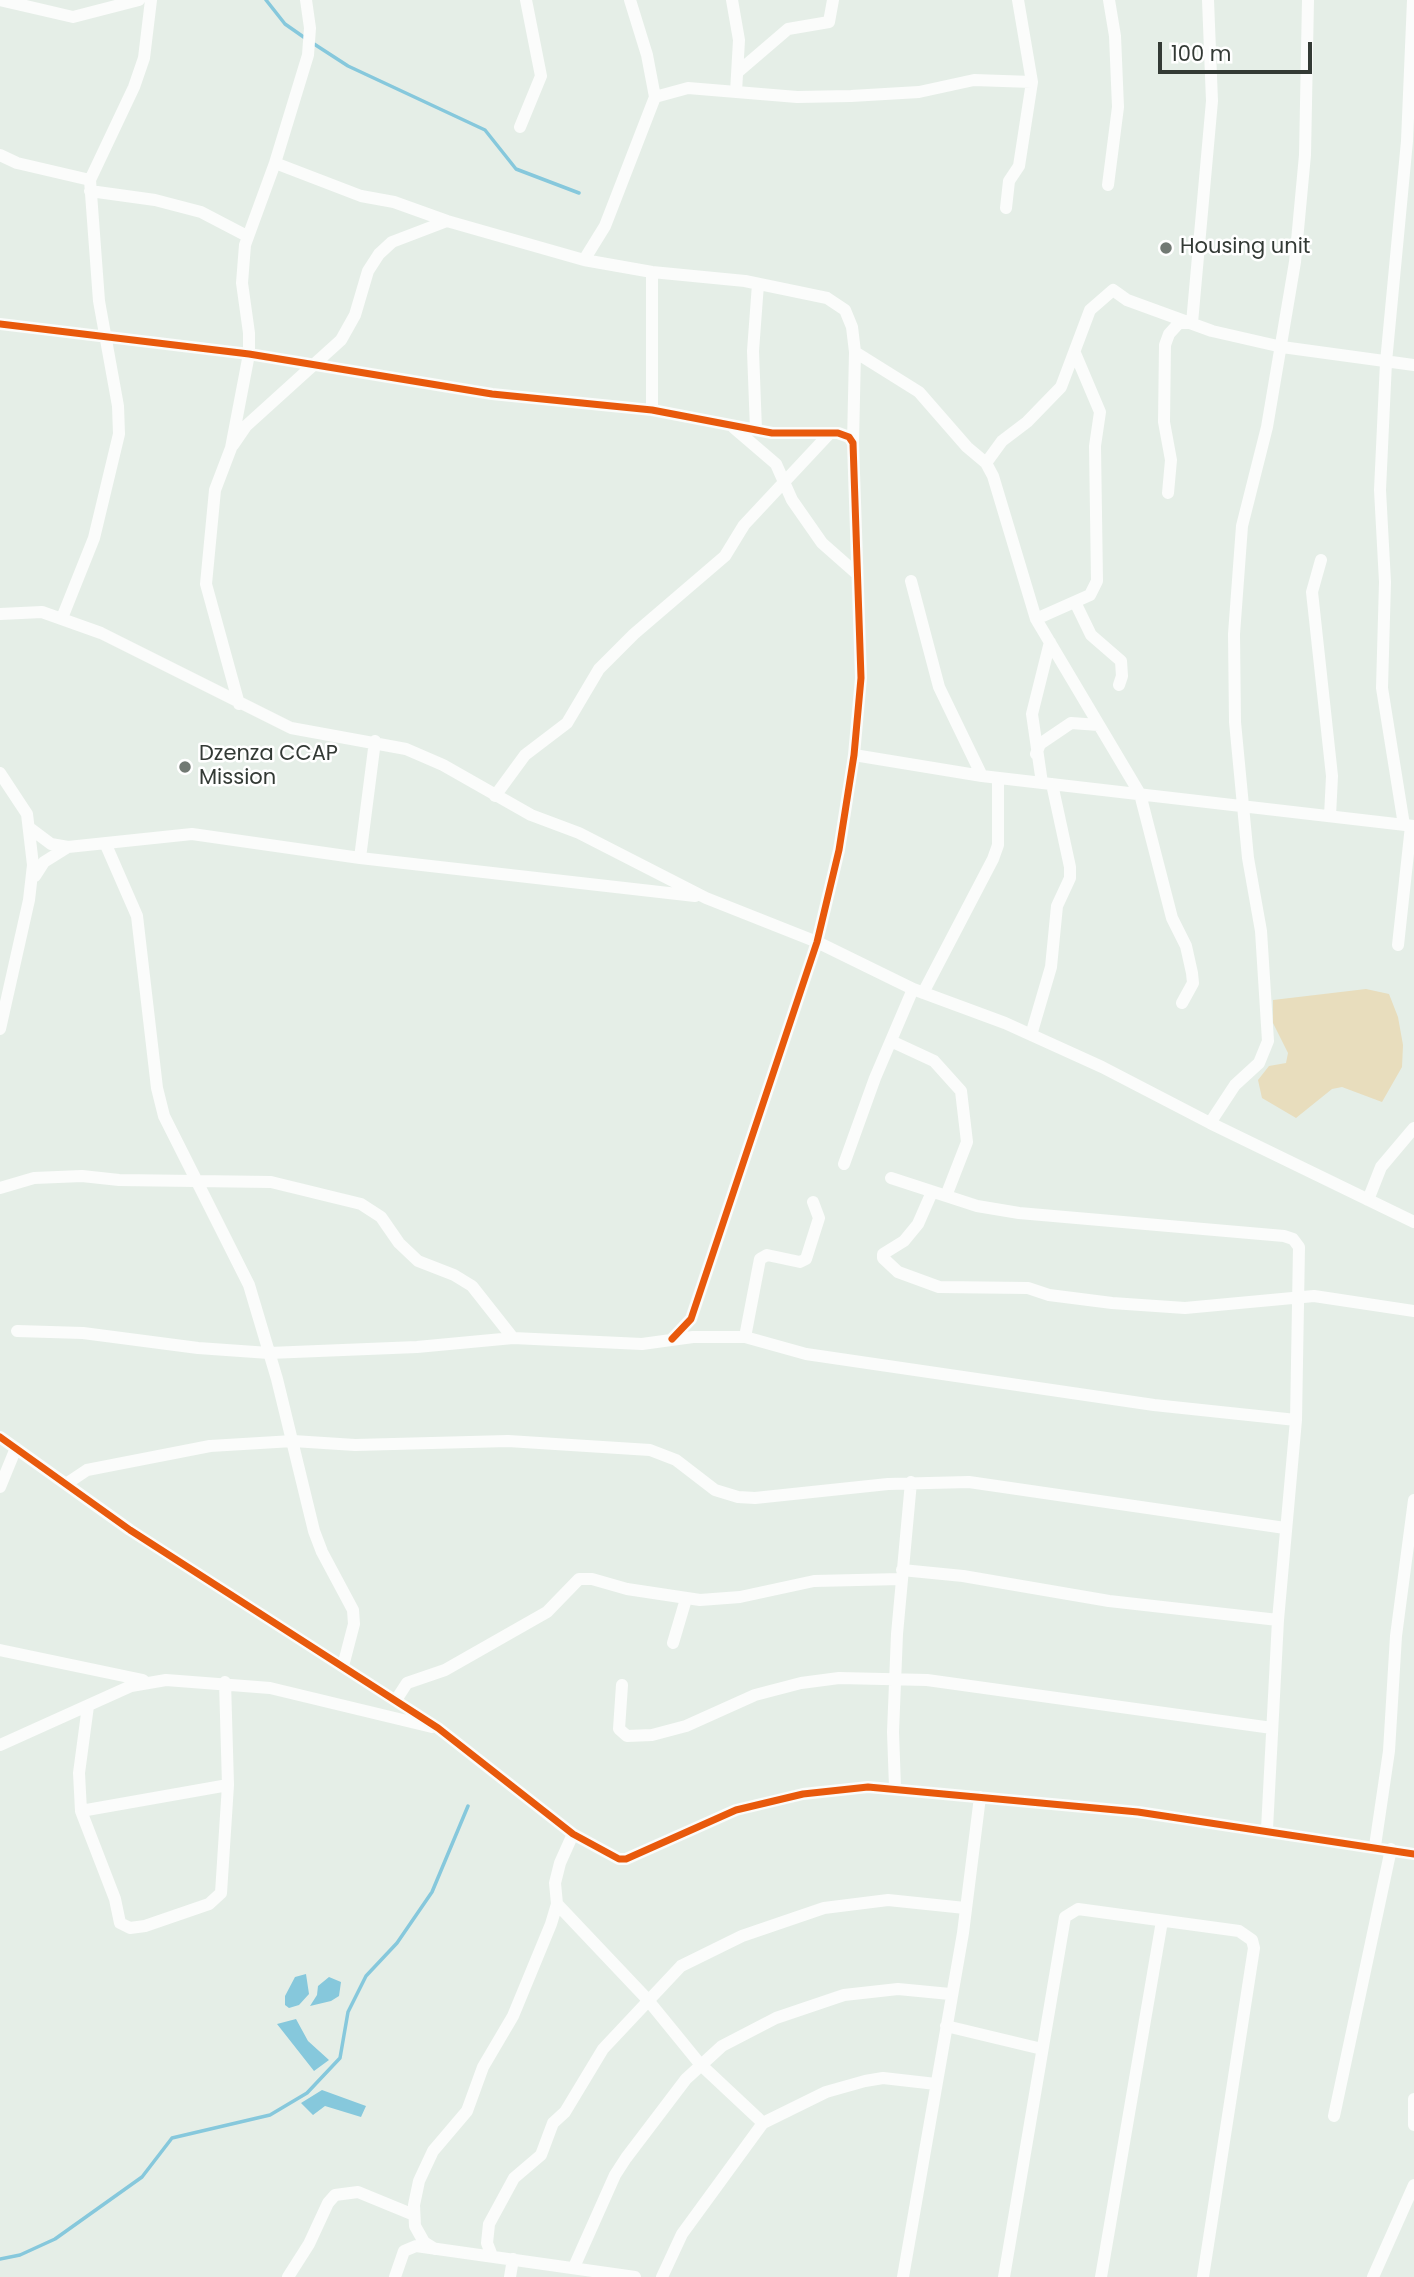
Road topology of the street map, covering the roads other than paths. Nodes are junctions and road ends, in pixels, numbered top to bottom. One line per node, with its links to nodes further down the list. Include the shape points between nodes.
1 (0, 0): 2 (street, via 73,17)
2 (139, 0)
3 (151, 0): 21 (street, via 144,58)
4 (306, 0): 20 (street, via 308,55)
5 (526, 0): 18 (street, via 541,76)
6 (630, 0): 17 (street)
7 (732, 0): 14 (street)
8 (833, 0): 14 (street, via 829,22 788,29)
9 (1018, 0): 15 (street)
10 (1109, 0): 22 (street, via 1118,107)
11 (1208, 0): 29 (street, via 1212,101)
12 (1308, 0): 32 (street, via 1305,155)
13 (1413, 0): 36 (street, via 1407,141)
14 (739, 71): 16 (street)
15 (1032, 82): 16 (street, via 974,80 919,92 851,96); 23 (street, via 1019,166 1009,181)
16 (736, 92): 17 (street, via 688,88)
17 (655, 97): 26 (street, via 605,226)
18 (520, 127)
19 (0, 155): 21 (street)
20 (275, 163): 24 (street, via 361,196 394,201); 25 (street)
21 (90, 185): 25 (street, via 201,212); 31 (street, via 99,301)
22 (1108, 185)
23 (1006, 208)
24 (447, 221): 26 (street); 37 (street, via 392,242 379,254 368,271 349,329)
25 (247, 236): 35 (street, via 242,282)
26 (584, 260): 27 (street)
27 (652, 271): 28 (street); 39 (street)
28 (758, 284): 33 (street, via 827,298 845,310); 41 (street, via 753,351)
29 (1192, 323): 32 (street); 34 (street, via 1127,300 1113,290 1090,310); 47 (street, via 1180,323 1165,345 1164,422 1171,460)
30 (0, 324): 31 (street)
31 (107, 338): 35 (street); 53 (street, via 119,433 94,538)
32 (1282, 347): 36 (street); 68 (street, via 1239,547 1235,722)
33 (855, 352): 43 (street); 45 (street, via 919,391)
34 (1075, 353): 45 (street, via 1061,387 1002,441); 51 (street, via 1100,412 1095,446 1097,581 1090,595)
35 (249, 354): 37 (street); 44 (street)
36 (1386, 362): 38 (street); 70 (street, via 1380,490 1385,582 1382,680)
37 (314, 364): 39 (street, via 492,394); 44 (street, via 246,426)
38 (1414, 365)
39 (652, 410): 40 (street)
40 (731, 425): 41 (street); 46 (street, via 776,464)
41 (756, 430): 42 (street)
42 (830, 433): 43 (street, via 844,435); 46 (street)
43 (853, 443): 49 (street)
44 (231, 449): 57 (street, via 215,491 206,584)
45 (986, 463): 54 (street, via 1010,526)
46 (787, 481): 49 (street, via 792,500 822,543); 67 (street, via 744,525 725,556 599,670 567,723 524,755)
47 (1168, 493)
48 (1321, 560): 69 (street, via 1312,592 1332,776)
49 (856, 573): 61 (street, via 862,664)
50 (911, 581): 63 (street, via 939,687)
51 (1076, 602): 54 (street); 56 (street, via 1091,635 1121,661)
52 (0, 614): 53 (street, via 27,611)
53 (62, 618): 57 (street, via 121,642)
54 (1036, 619): 55 (street)
55 (1051, 642): 58 (street); 60 (street, via 1032,714)
56 (1119, 685)
57 (239, 704): 59 (street, via 300,731)
58 (1099, 725): 60 (street, via 1071,723 1040,744); 66 (street)
59 (375, 741): 67 (street, via 443,765); 74 (street)
60 (1036, 754): 65 (street)
61 (854, 755): 63 (street); 77 (street)
62 (0, 773): 71 (street, via 19,799)
63 (982, 776): 64 (street)
64 (998, 778): 65 (street); 79 (street, via 998,845 993,859)
65 (1047, 783): 66 (street); 83 (street, via 1070,867 1057,906 1051,967)
66 (1140, 794): 68 (street); 80 (street, via 1172,918 1192,972 1193,983)
67 (495, 796): 76 (street)
68 (1244, 806): 69 (street); 85 (street, via 1261,931 1268,1041 1259,1063 1235,1085)
69 (1330, 816): 70 (street)
70 (1410, 826): 78 (street)
71 (31, 830): 73 (street, via 51,844); 75 (street)
72 (106, 845): 73 (street); 74 (street, via 192,834); 89 (street, via 137,916 160,1102)
73 (68, 847): 75 (street, via 44,862)
74 (360, 858): 76 (street)
75 (32, 883): 81 (street)
76 (706, 898): 77 (street)
77 (817, 942): 79 (street); 101 (street, via 691,1319)
78 (1398, 944)
79 (918, 991): 83 (street); 84 (street)
80 (1182, 1003)
81 (2, 1007): 82 (street)
82 (0, 1029)
83 (1031, 1035): 85 (street)
84 (893, 1042): 87 (street); 92 (street, via 934,1061 961,1091 967,1142)
85 (1210, 1123): 93 (street)
86 (1414, 1128): 93 (street, via 1381,1167)
87 (844, 1164)
88 (891, 1178): 91 (street)
89 (198, 1181): 90 (street, via 50,1177); 100 (street, via 271,1182 366,1206 382,1217 418,1261 472,1286); 102 (street, via 245,1276)
90 (0, 1188)
91 (932, 1192): 92 (street); 96 (street, via 918,1224 883,1258 898,1272 939,1287 1028,1288 1049,1295 1185,1308)
92 (946, 1196): 96 (street, via 1019,1213 1284,1236 1298,1247)
93 (1368, 1200): 95 (street)
94 (813, 1202): 99 (street, via 819,1218 806,1259 800,1262 767,1255 760,1259)
95 (1414, 1222)
96 (1296, 1297): 97 (street, via 1328,1297); 103 (street)
97 (1414, 1311)
98 (17, 1331): 102 (street, via 83,1333)
99 (745, 1337): 101 (street); 103 (street, via 806,1354 1154,1405)
100 (513, 1338): 101 (street, via 642,1344); 102 (street, via 417,1348)
101 (672, 1339)
102 (269, 1353): 105 (street)
103 (1296, 1420): 111 (street)
104 (0, 1437): 106 (street)
105 (293, 1441): 107 (street, via 355,1445 509,1441 650,1450 676,1460 715,1490 748,1498); 108 (street, via 191,1449 87,1470); 117 (street, via 322,1552 353,1610)
106 (16, 1448): 108 (street); 109 (street)
107 (911, 1482): 111 (street, via 1002,1485); 112 (street)
108 (66, 1484): 117 (street, via 130,1531)
109 (0, 1487)
110 (1414, 1500): 135 (street)
111 (1285, 1528): 114 (street)
112 (902, 1574): 113 (street, via 814,1581 740,1597); 114 (street, via 963,1576 1109,1601); 118 (street)
113 (686, 1599): 115 (street); 122 (street, via 579,1579 547,1612 445,1670 407,1683)
114 (1278, 1620): 125 (street)
115 (673, 1643)
116 (0, 1650): 119 (street)
117 (343, 1666): 122 (street)
118 (895, 1678): 121 (street, via 801,1682 755,1695 686,1726 627,1736 619,1729); 125 (street); 130 (street)
119 (148, 1681): 120 (street); 123 (street)
120 (225, 1682): 124 (street, via 270,1688); 129 (street)
121 (622, 1685)
122 (396, 1700): 124 (street)
123 (88, 1706): 127 (street); 132 (street, via 79,1773)
124 (438, 1728): 134 (street)
125 (1272, 1728): 133 (street)
126 (0, 1735): 127 (street)
127 (21, 1736): 128 (street)
128 (0, 1745)
129 (228, 1785): 132 (street); 132 (street, via 221,1892 209,1904 145,1926 130,1928 120,1923)
130 (895, 1787): 131 (street); 134 (street, via 839,1789 770,1800 702,1824 626,1859 611,1856)
131 (980, 1797): 133 (street); 139 (street)
132 (81, 1811)
133 (1267, 1829): 135 (street)
134 (573, 1833): 138 (street, via 555,1883)
135 (1375, 1846): 136 (street)
136 (1391, 1849): 137 (street); 148 (street)
137 (1414, 1854)
138 (557, 1904): 142 (street); 152 (street, via 513,2016 483,2067 472,2101 423,2169)
139 (965, 1908): 141 (street); 142 (street, via 888,1900 794,1917 681,1966)
140 (1162, 1921): 144 (street, via 1079,1909 1065,1917); 164 (street); 165 (street, via 1239,1931 1252,1940 1254,1948)
141 (950, 1994): 143 (street); 145 (street, via 873,1989 811,2004 750,2029)
142 (647, 1999): 145 (street); 154 (street, via 591,2065 565,2112 552,2123 541,2155 508,2187 487,2232)
143 (946, 2026): 144 (street); 146 (street)
144 (1042, 2049): 163 (street)
145 (700, 2064): 149 (street); 156 (street, via 615,2175)
146 (936, 2084): 149 (street, via 883,2078 865,2081 826,2092); 162 (street)
147 (1414, 2099): 150 (street)
148 (1334, 2116)
149 (763, 2123): 161 (street, via 682,2234)
150 (1414, 2125)
151 (1414, 2185): 166 (street)
152 (414, 2215): 153 (street, via 418,2234); 157 (street, via 358,2192 335,2195)
153 (435, 2249): 154 (street); 158 (street, via 409,2247)
154 (492, 2256): 155 (street)
155 (513, 2259): 156 (street); 159 (street)
156 (574, 2267): 160 (street)
157 (288, 2277)
158 (395, 2277)
159 (510, 2277)
160 (635, 2277)
161 (662, 2277)
162 (903, 2277)
163 (1004, 2277)
164 (1101, 2277)
165 (1203, 2277)
166 (1373, 2277)

